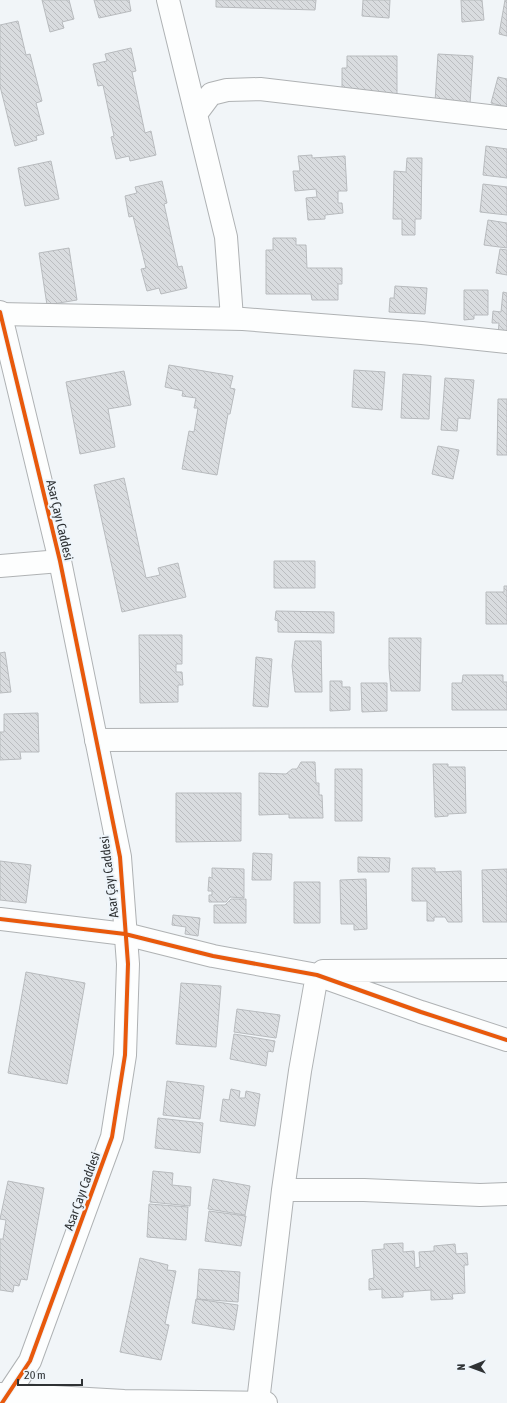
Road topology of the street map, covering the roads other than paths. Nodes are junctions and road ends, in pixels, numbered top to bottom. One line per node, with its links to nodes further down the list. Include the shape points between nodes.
1 (168, 0): 2 (street)
2 (196, 114): 3 (street, via 211,94 227,90 260,89); 5 (street, via 226,238)
3 (507, 118)
4 (0, 314): 5 (street); 7 (street, Asar Çayı Caddesi)
5 (232, 318): 6 (street)
6 (507, 342)
7 (60, 561): 8 (street); 10 (street, Asar Çayı Caddesi)
8 (0, 566)
9 (507, 739): 10 (street)
10 (96, 740): 12 (street, Asar Çayı Caddesi, via 120,857)
11 (0, 919): 12 (street)
12 (125, 934): 14 (street, via 214,956); 18 (street, Asar Çayı Caddesi, via 128,964 125,1055 112,1138 30,1362)
13 (507, 970): 14 (street)
14 (307, 973): 15 (street); 16 (street, via 300,1070)
15 (507, 1040)
16 (283, 1190): 17 (street); 19 (street)
17 (507, 1194)
18 (3, 1397): 19 (street)
19 (262, 1403)

